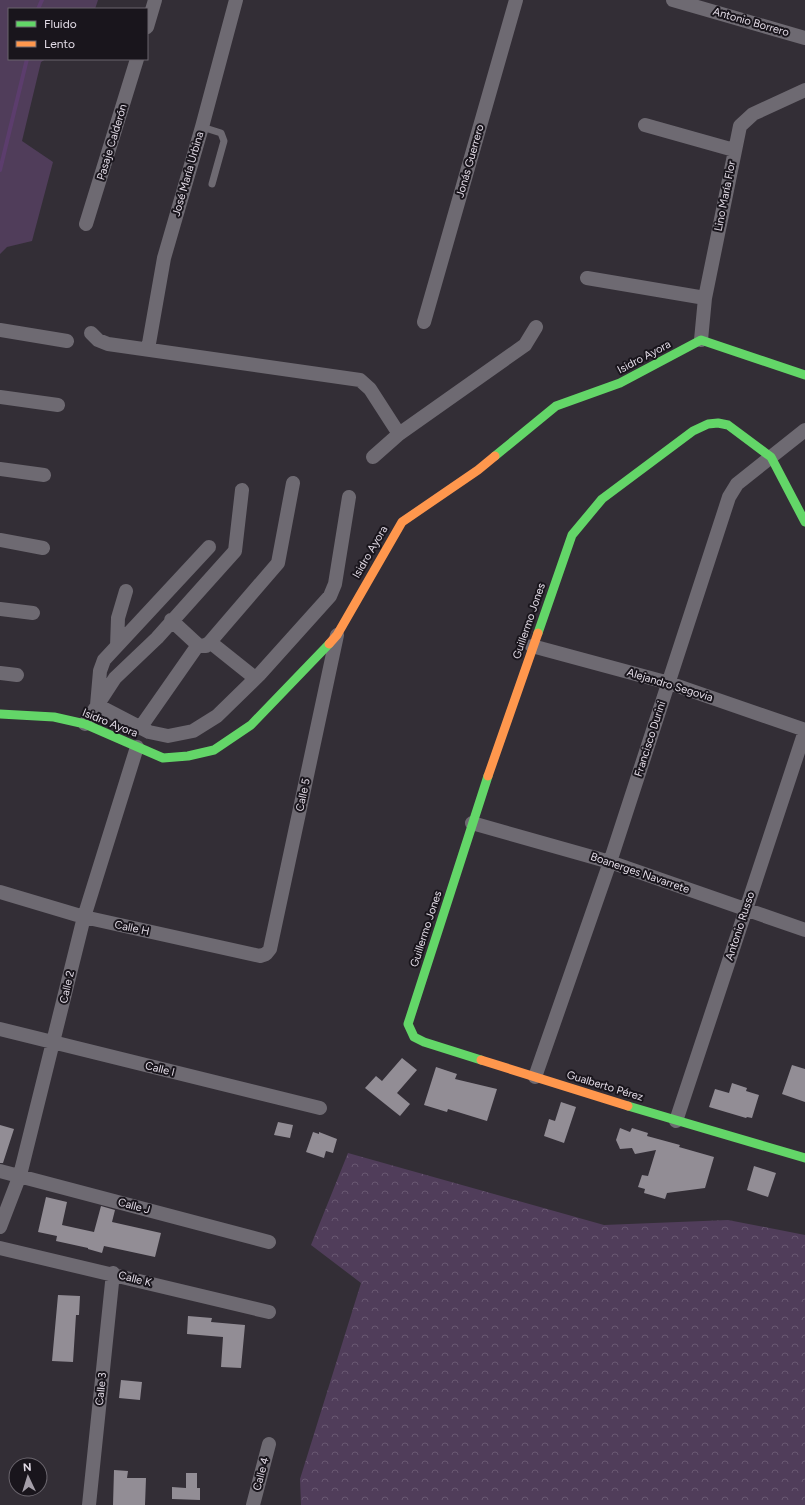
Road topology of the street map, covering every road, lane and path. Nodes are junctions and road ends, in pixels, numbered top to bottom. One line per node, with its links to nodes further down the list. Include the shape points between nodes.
1 (155, 0): 5 (street)
2 (236, 0): 10 (street, José María Urbina)
3 (516, 0): 16 (street, Jonás Guerrero)
4 (674, 0): 6 (street, Antonio Borrero)
5 (148, 24)
6 (805, 38)
7 (137, 60): 13 (street, Pasaje Calderón)
8 (805, 90): 11 (street, Lino María Flor, via 744,120 737,133)
9 (645, 125): 11 (street)
10 (202, 127): 12 (lane, via 221,132 224,140); 22 (street, José María Urbina, via 164,258)
11 (734, 150): 15 (street, Lino María Flor)
12 (212, 184)
13 (86, 224)
14 (587, 278): 15 (street)
15 (705, 298): 20 (street, Lino María Flor)
16 (424, 322)
17 (536, 328): 27 (street, via 525,345)
18 (0, 330): 21 (street)
19 (92, 333): 22 (street, via 98,340 108,344)
20 (701, 340): 23 (street); 43 (street, Isidro Ayora, via 620,383 556,406 478,470 402,522)
21 (67, 341)
22 (148, 349): 27 (street, via 360,380 370,389)
23 (805, 375)
24 (0, 397): 25 (street)
25 (58, 405)
26 (805, 430): 29 (street, Francisco Durini)
27 (399, 434): 28 (street)
28 (374, 457)
29 (771, 457): 35 (street, Guillermo Jones); 46 (street, Guillermo Jones, via 728,425 708,424 693,431 602,499 572,535); 50 (street, Francisco Durini, via 737,484 729,497)
30 (0, 469): 31 (street)
31 (44, 475)
32 (293, 483): 44 (street, via 278,563)
33 (242, 490): 42 (street, via 234,551)
34 (349, 497): 49 (street, via 337,576 332,591)
35 (805, 522)
36 (0, 540): 38 (street)
37 (209, 547): 45 (street)
38 (42, 548)
39 (126, 590): 45 (street, via 118,618)
40 (0, 609): 41 (street)
41 (33, 613)
42 (171, 620): 44 (street); 51 (street, via 114,678)
43 (337, 635): 56 (street, Isidro Ayora, via 251,725 214,750 163,758); 63 (street, Calle 5, via 270,949)
44 (204, 643): 49 (street); 54 (street)
45 (117, 646): 51 (street, via 101,665)
46 (532, 646): 50 (street, Alejandro Segovia); 57 (street, Guillermo Jones)
47 (0, 673): 48 (street)
48 (17, 675)
49 (256, 678): 54 (street, via 217,716 193,731 168,736)
50 (669, 682): 55 (street, Alejandro Segovia); 58 (street, Francisco Durini)
51 (97, 705): 53 (street); 54 (street)
52 (0, 714): 53 (street, Isidro Ayora, via 54,717)
53 (85, 724): 56 (street, Isidro Ayora)
54 (140, 728)
55 (805, 731): 60 (street, Antonio Russo)
56 (137, 747): 61 (street, Calle 2)
57 (472, 824): 58 (street, Boanerges Navarrete); 64 (street, Guillermo Jones)
58 (610, 862): 60 (street, Boanerges Navarrete); 67 (street, Francisco Durini)
59 (0, 892): 61 (street, Calle H)
60 (745, 910): 62 (street, Boanerges Navarrete); 69 (street, Antonio Russo)
61 (84, 917): 63 (street, Calle H, via 260,956); 66 (street, Calle 2)
62 (805, 930)
63 (266, 954)
64 (408, 1024): 67 (street, Gualberto Pérez, via 414,1037 424,1042)
65 (0, 1029): 66 (street, Calle I)
66 (54, 1042): 68 (street, Calle I); 72 (street, Calle 2)
67 (536, 1078): 69 (street, Gualberto Pérez)
68 (320, 1108)
69 (676, 1121): 70 (street, Gualberto Pérez)
70 (805, 1158)
71 (0, 1170): 72 (street, Calle J)
72 (20, 1175): 73 (street, Calle 2); 74 (street, Calle J)
73 (0, 1227)
74 (269, 1242)
75 (0, 1248): 76 (street, Calle K)
76 (113, 1273): 77 (street, Calle K); 79 (street, Calle 3)
77 (269, 1312)
78 (270, 1444): 80 (street, Calle 4)
79 (89, 1505)
80 (253, 1505)

